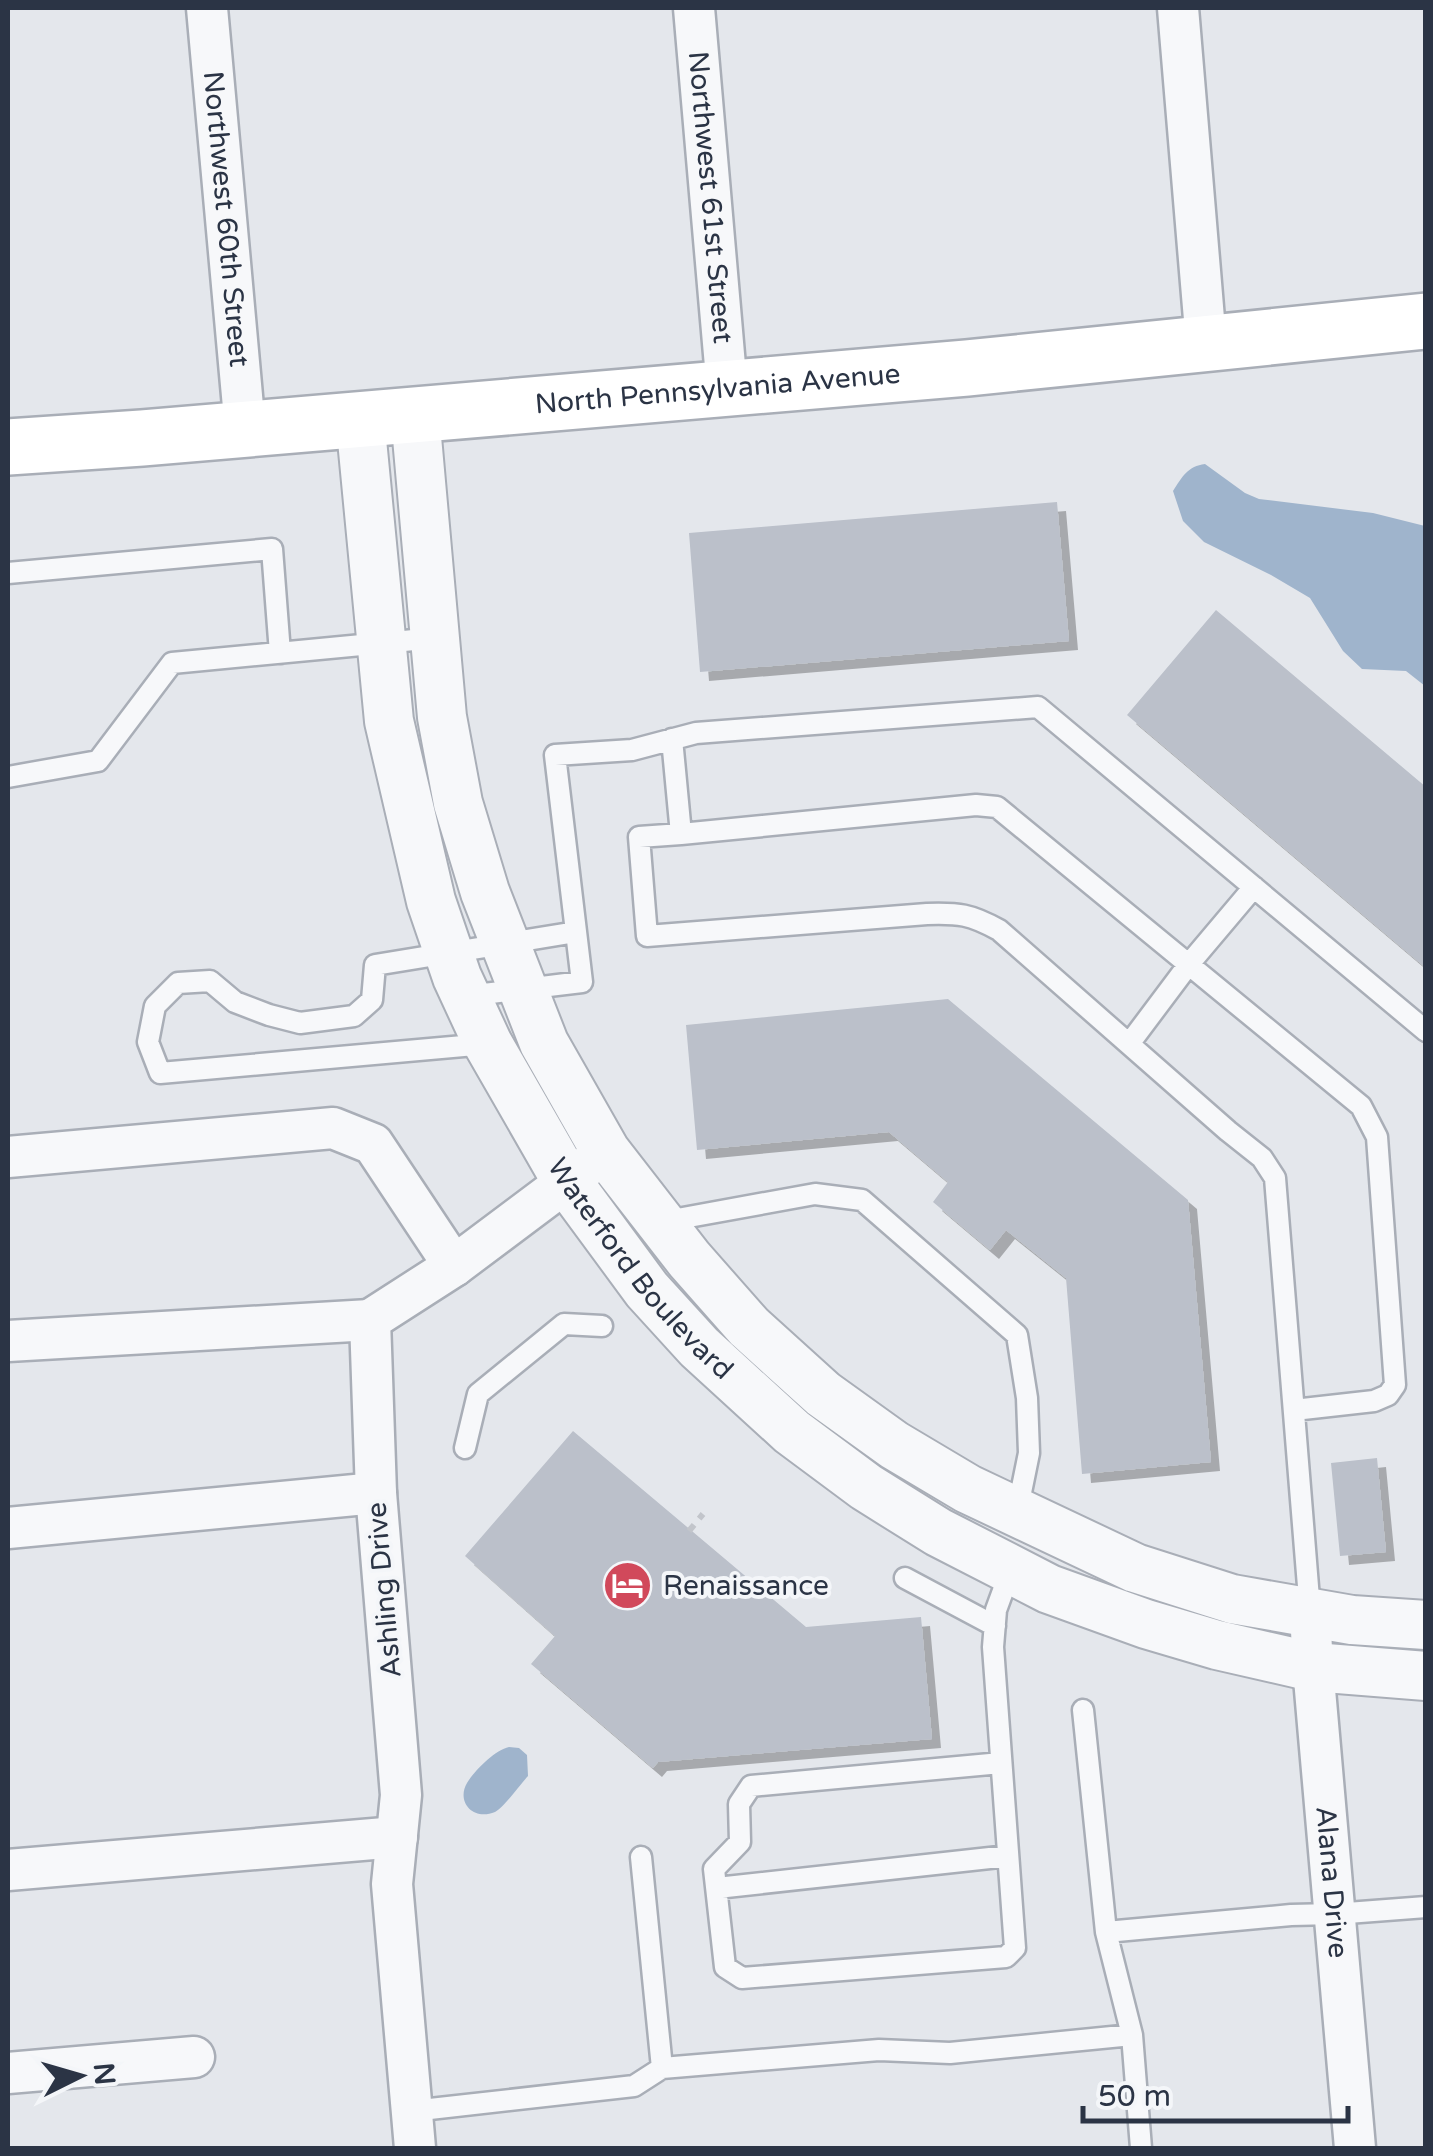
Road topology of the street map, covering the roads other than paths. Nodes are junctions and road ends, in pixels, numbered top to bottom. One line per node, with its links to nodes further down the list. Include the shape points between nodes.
1 (207, 8): 9 (street, Northwest 60th Street)
2 (694, 8): 6 (street, Northwest 61st Street)
3 (1178, 8): 5 (street)
4 (1426, 321): 5 (main road, North Pennsylvania Avenue)
5 (1206, 343): 6 (main road, North Pennsylvania Avenue)
6 (727, 389): 7 (main road, North Pennsylvania Avenue)
7 (415, 414): 8 (main road, North Pennsylvania Avenue); 12 (street, Waterford Boulevard)
8 (360, 420): 9 (main road, North Pennsylvania Avenue); 13 (street, Waterford Boulevard)
9 (245, 430): 10 (main road, North Pennsylvania Avenue)
10 (8, 447)
11 (8, 573): 14 (lane, via 272,549)
12 (435, 638): 13 (lane); 20 (street, Waterford Boulevard, via 458,803)
13 (380, 644): 14 (lane); 21 (street, Waterford Boulevard, via 389,721 431,901)
14 (280, 653): 16 (lane, via 172,663 98,761)
15 (672, 739): 17 (lane); 18 (lane, via 1038,707); 19 (lane, via 632,750 554,756)
16 (8, 777)
17 (682, 834): 22 (lane, via 997,807); 27 (lane, via 639,836 647,936 927,914 977,918)
18 (1254, 887): 22 (lane); 25 (lane)
19 (576, 932): 20 (lane); 23 (lane, via 582,982)
20 (504, 944): 21 (lane); 23 (street, Waterford Boulevard)
21 (450, 953): 24 (street, Waterford Boulevard); 26 (lane, via 375,966 372,1000 354,1016 300,1024 236,1002 210,981 178,983 154,1006 148,1042 160,1073)
22 (1189, 964): 27 (lane); 36 (lane, via 1361,1106 1377,1136 1395,1386 1374,1401)
23 (523, 990): 24 (lane); 28 (street, Waterford Boulevard, via 544,1043)
24 (467, 996): 26 (street, Waterford Boulevard)
25 (1426, 1030)
26 (488, 1044): 30 (street, Waterford Boulevard)
27 (1129, 1044): 36 (lane, via 1262,1158 1275,1178)
28 (606, 1152): 30 (street); 31 (street, Waterford Boulevard)
29 (8, 1157): 32 (street, via 334,1128 372,1144)
30 (566, 1180): 32 (street); 41 (street, Waterford Boulevard, via 647,1290 792,1432 880,1496)
31 (661, 1222): 39 (street, Waterford Boulevard, via 749,1326 823,1394 908,1454); 39 (lane, via 815,1194 862,1200 1016,1336 1028,1398 1029,1453)
32 (454, 1266): 33 (street)
33 (370, 1320): 35 (street); 38 (street, Ashling Drive)
34 (602, 1326): 37 (lane, via 564,1324 478,1394)
35 (8, 1341)
36 (1294, 1410): 43 (lane)
37 (465, 1448)
38 (376, 1493): 40 (street); 50 (street, Ashling Drive, via 401,1795)
39 (1017, 1512): 41 (street); 43 (street, Waterford Boulevard, via 1134,1568 1232,1599)
40 (8, 1528)
41 (1010, 1569): 45 (lane); 46 (street, Waterford Boulevard, via 1146,1624)
42 (905, 1578): 45 (lane)
43 (1310, 1613): 44 (street, Waterford Boulevard); 46 (street, Alana Drive)
44 (1426, 1625)
45 (995, 1626): 49 (lane)
46 (1313, 1667): 47 (street, Waterford Boulevard); 56 (street, Alana Drive)
47 (1426, 1676)
48 (1084, 1710): 57 (lane)
49 (1001, 1764): 51 (lane); 54 (lane, via 751,1786 739,1804 740,1842 714,1869)
50 (397, 1837): 53 (street); 62 (street, Ashling Drive, via 392,1884)
51 (1008, 1856): 54 (lane); 54 (lane, via 1015,1948 1006,1957 742,1978 725,1968)
52 (641, 1858): 60 (lane)
53 (8, 1870)
54 (716, 1888)
55 (1426, 1907): 56 (lane)
56 (1334, 1914): 57 (lane); 64 (street, Alana Drive)
57 (1106, 1932): 58 (lane)
58 (1132, 2035): 60 (lane, via 950,2053 879,2050); 63 (lane)
59 (194, 2057): 61 (street)
60 (662, 2068): 62 (lane, via 634,2086)
61 (8, 2073)
62 (414, 2130)
63 (1141, 2148)
64 (1355, 2148)

